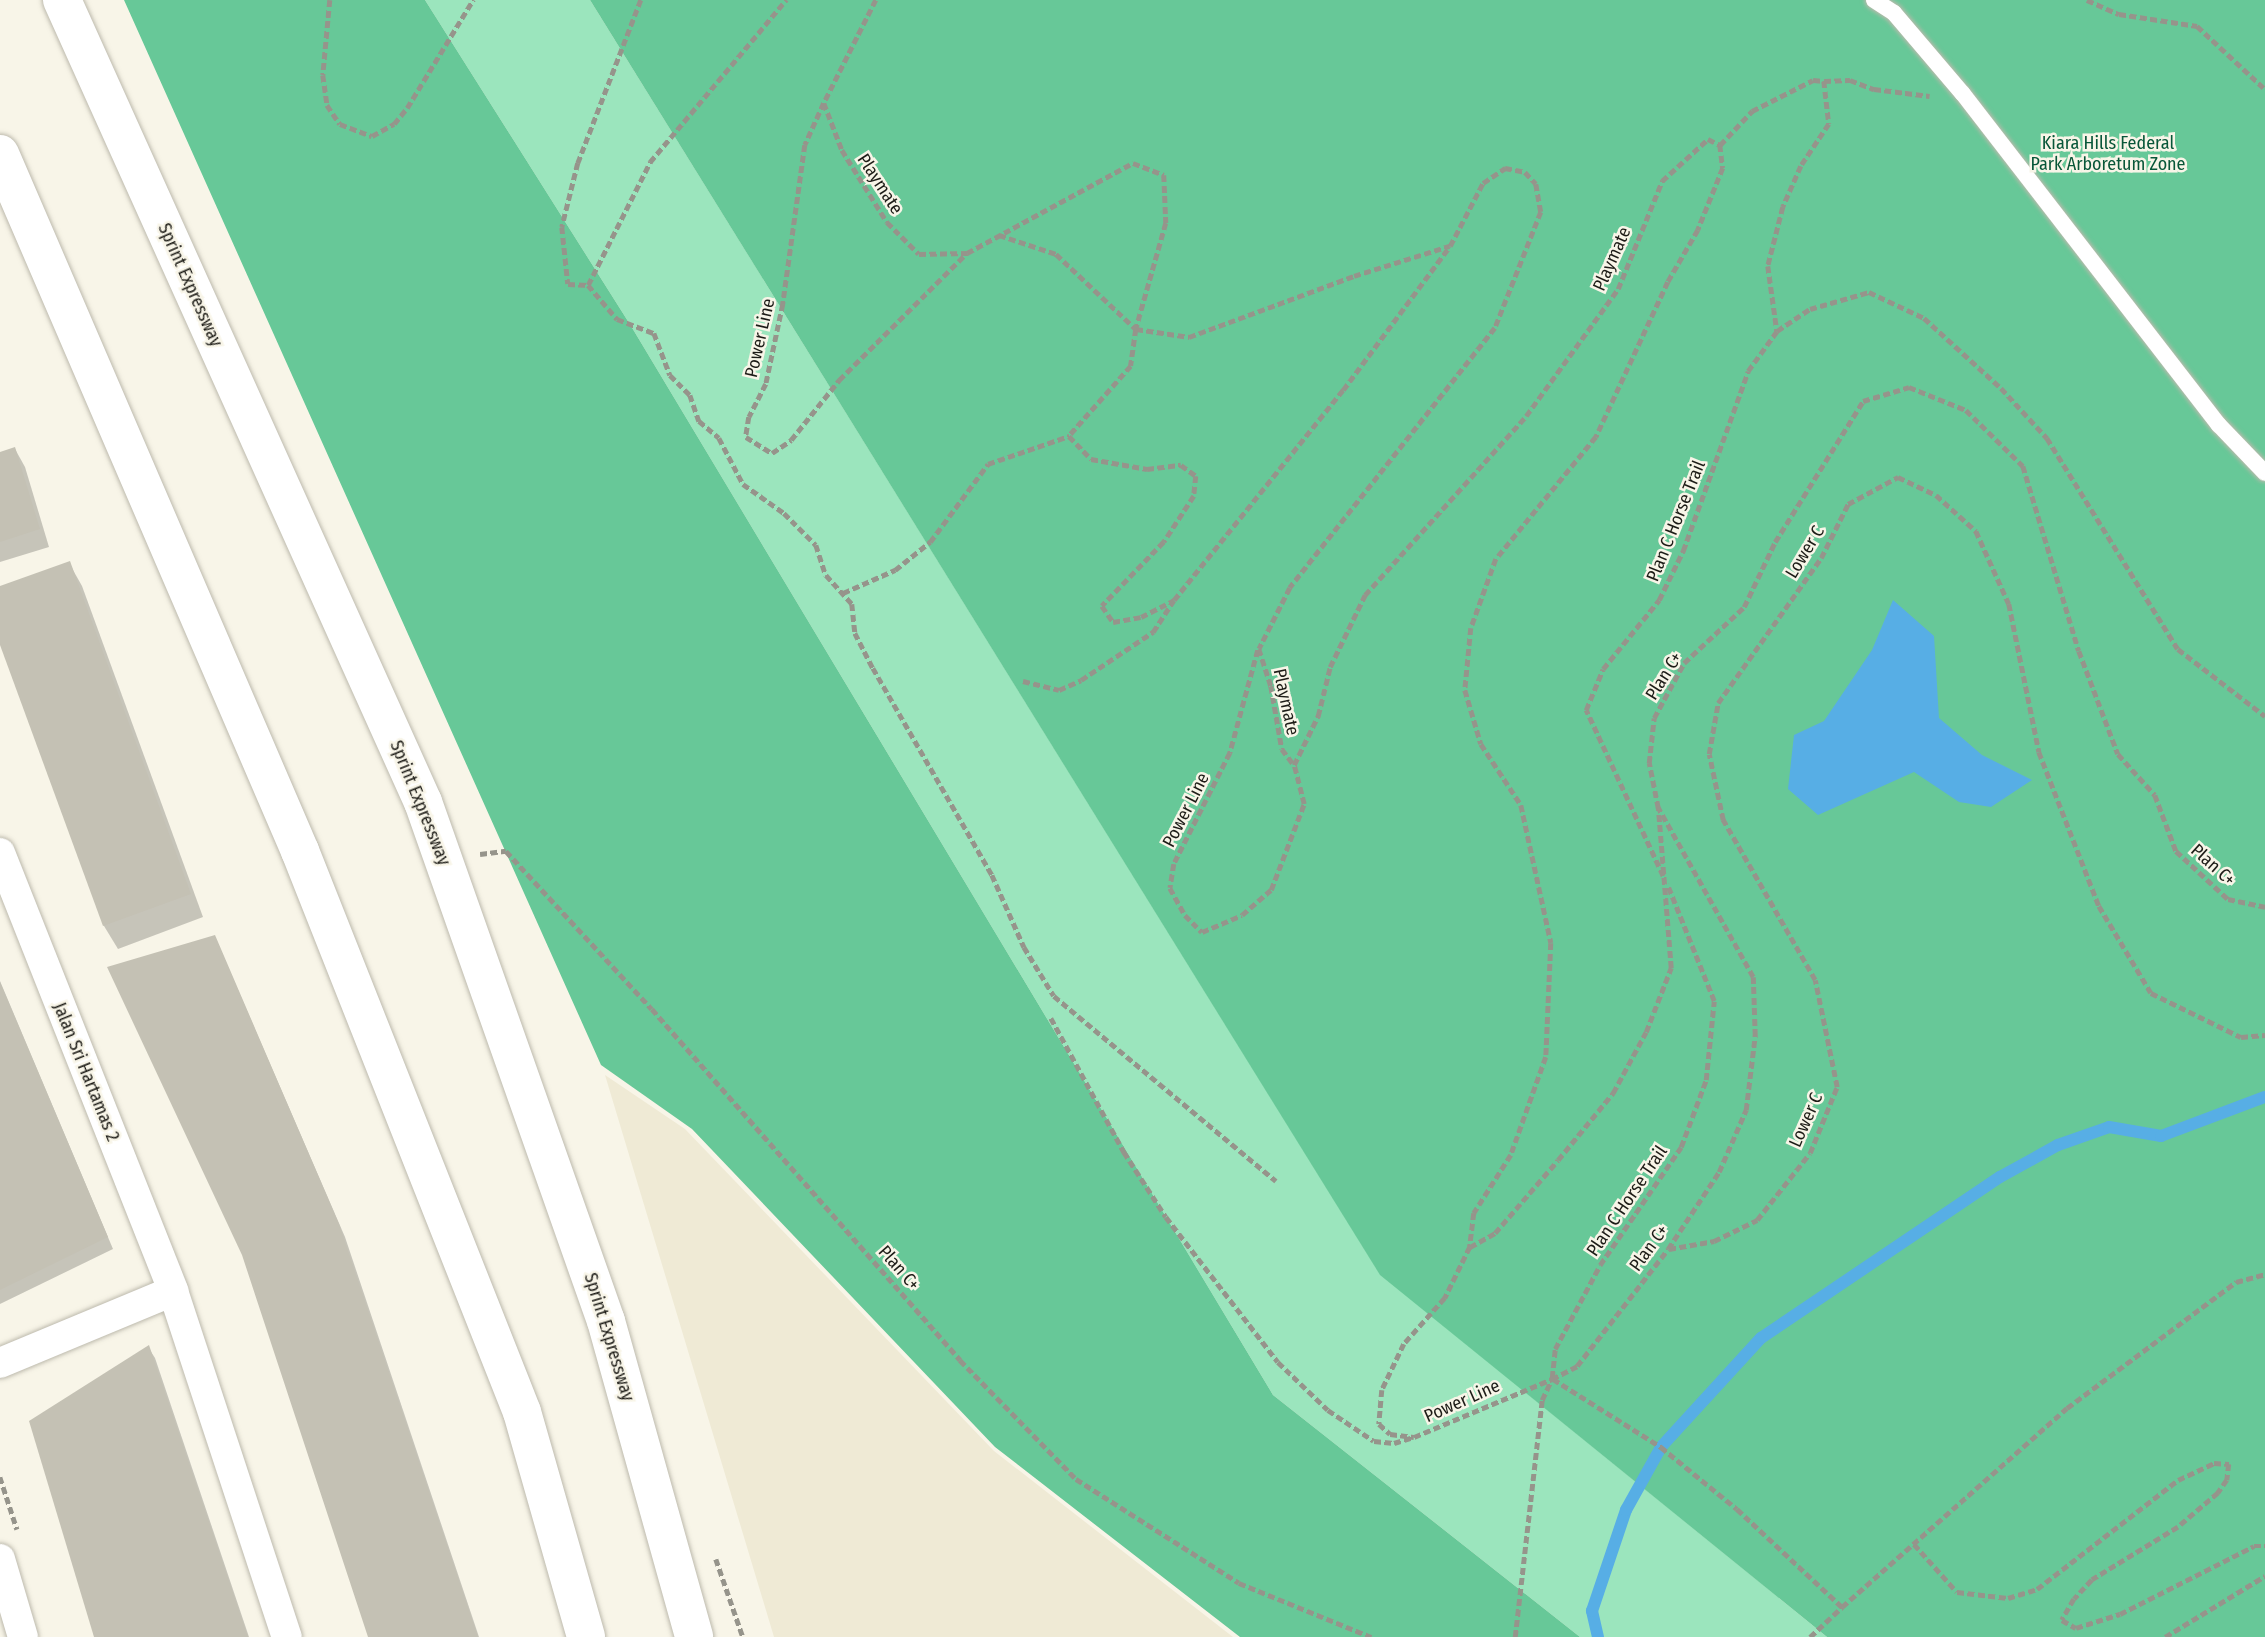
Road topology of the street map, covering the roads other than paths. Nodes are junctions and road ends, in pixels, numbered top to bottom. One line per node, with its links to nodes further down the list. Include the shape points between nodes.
1 (62, 0): 12 (highway, Sprint Expressway, via 423,802 606,1321)
2 (1874, 0): 4 (lane, via 1894,12 1963,94 2219,425)
3 (0, 154): 11 (highway, via 300,851 497,1348 522,1412)
4 (2265, 473)
5 (0, 853): 6 (street, Jalan Sri Hartamas 2)
6 (173, 1291): 7 (street); 10 (street, Jalan Sri Hartamas 2)
7 (0, 1363)
8 (0, 1559): 9 (street)
9 (23, 1637)
10 (286, 1637)
11 (586, 1637)
12 (694, 1637)

